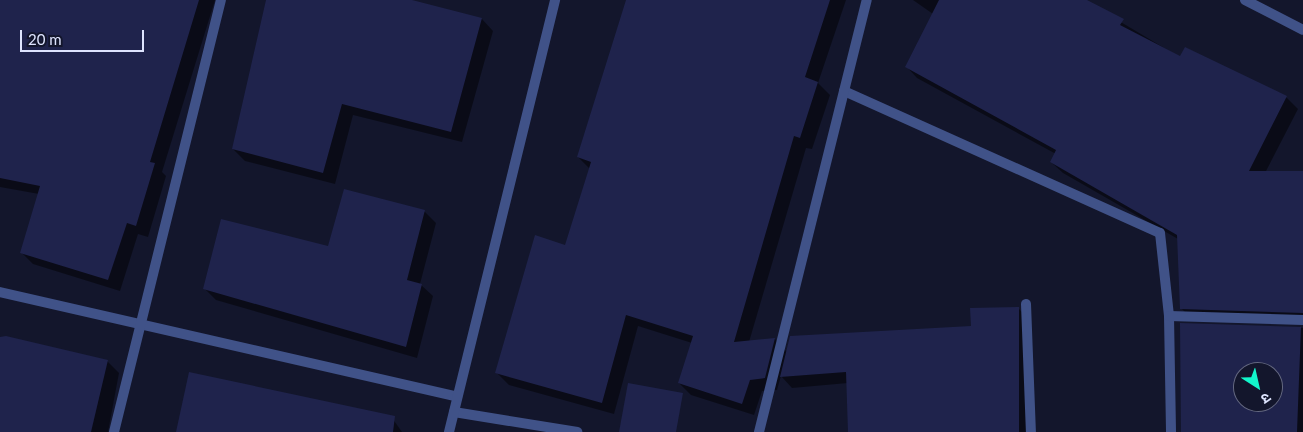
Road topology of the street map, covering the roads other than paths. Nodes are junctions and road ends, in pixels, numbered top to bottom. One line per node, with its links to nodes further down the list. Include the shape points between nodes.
1 (220, 0): 11 (street)
2 (556, 0): 12 (street)
3 (867, 0): 6 (street)
4 (1245, 0): 5 (street)
5 (1303, 30)
6 (844, 91): 9 (street, via 1160,233); 17 (street)
7 (0, 292): 11 (street)
8 (1026, 304): 18 (street)
9 (1169, 316): 10 (street); 19 (street)
10 (1303, 320)
11 (141, 325): 12 (street); 14 (street)
12 (457, 397): 13 (street)
13 (454, 412): 15 (street); 16 (street)
14 (114, 432)
15 (449, 432)
16 (577, 432)
17 (759, 432)
18 (1031, 432)
19 (1171, 432)

